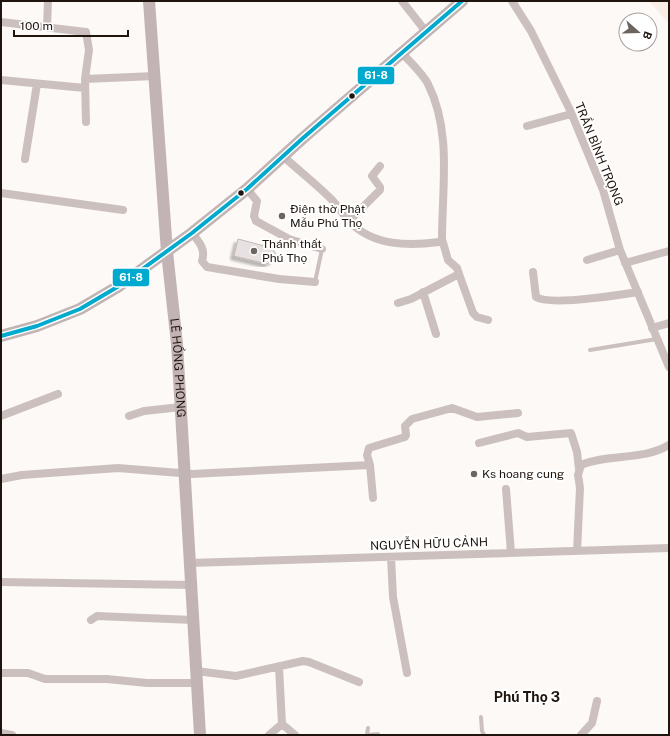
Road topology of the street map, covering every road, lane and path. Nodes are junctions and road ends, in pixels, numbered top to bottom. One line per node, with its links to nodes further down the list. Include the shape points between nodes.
1 (48, 1): 7 (street)
2 (149, 1): 10 (street, LÊ HỒNG PHONG)
3 (402, 1): 8 (street)
4 (462, 1): 8 (street)
5 (512, 1): 15 (street, TRẦN BÌNH TRỌNG, via 531,32)
6 (1, 22): 7 (street)
7 (47, 27): 11 (street, via 86,32 89,50)
8 (427, 33): 9 (street)
9 (402, 54): 18 (street); 26 (street, via 428,83 438,109 445,161)
10 (155, 76): 11 (street); 30 (street, LÊ HỒNG PHONG)
11 (85, 79): 14 (street)
12 (1, 80): 13 (street)
13 (37, 84): 14 (street); 19 (street)
14 (85, 88): 16 (street)
15 (571, 114): 17 (street); 28 (street, TRẦN BÌNH TRỌNG, via 603,190)
16 (86, 122)
17 (527, 126)
18 (283, 156): 21 (street); 24 (street, via 331,198)
19 (25, 160)
20 (380, 166): 24 (street, via 372,176 380,190)
21 (247, 189): 25 (street); 27 (street, via 258,201 254,216 256,222 289,239)
22 (1, 193): 23 (street)
23 (123, 210)
24 (349, 221): 26 (street, via 367,235 390,243 429,243)
25 (192, 233): 30 (street); 35 (street, via 202,246 202,261 207,267)
26 (442, 239): 34 (street, via 448,260 457,268)
27 (322, 249): 35 (lane)
28 (620, 250): 31 (street); 32 (street, TRẦN BÌNH TRỌNG)
29 (669, 251): 32 (street)
30 (167, 252): 43 (street, via 119,286 80,309 37,326); 48 (street, LÊ HỒNG PHONG)
31 (587, 260)
32 (625, 263): 37 (street, TRẦN BÌNH TRỌNG)
33 (533, 272): 37 (street, via 536,297 542,300)
34 (458, 274): 36 (street); 39 (street, via 473,313)
35 (315, 282)
36 (423, 292): 38 (street); 42 (street)
37 (638, 292): 41 (street, TRẦN BÌNH TRỌNG)
38 (398, 303)
39 (488, 320)
40 (669, 323): 41 (street)
41 (652, 328): 44 (street, TRẦN BÌNH TRỌNG)
42 (436, 334)
43 (1, 336)
44 (657, 339): 45 (lane); 46 (street, TRẦN BÌNH TRỌNG)
45 (590, 350)
46 (669, 367)
47 (58, 394): 50 (street)
48 (181, 407): 51 (street, via 144,411); 56 (street, LÊ HỒNG PHONG)
49 (518, 412): 54 (street, via 477,418 452,408 412,419 405,426 405,437 369,448 367,455)
50 (1, 416)
51 (128, 416)
52 (479, 443): 55 (street, via 518,433 527,437 571,433)
53 (669, 445): 55 (street, via 646,453 592,460 581,465)
54 (370, 465): 56 (street, via 226,473); 59 (street)
55 (579, 469): 61 (street)
56 (185, 472): 57 (street, via 118,468 22,475); 64 (street, LÊ HỒNG PHONG)
57 (1, 479)
58 (506, 489): 62 (street)
59 (373, 498)
60 (669, 548): 61 (street, NGUYỄN HỮU CẢNH)
61 (577, 551): 62 (street, NGUYỄN HỮU CẢNH)
62 (511, 553): 63 (street, NGUYỄN HỮU CẢNH)
63 (391, 557): 64 (street, NGUYỄN HỮU CẢNH); 72 (street, via 393,597)
64 (189, 563): 66 (street, LÊ HỒNG PHONG)
65 (1, 582): 66 (street)
66 (191, 585): 68 (street, LÊ HỒNG PHONG)
67 (91, 620): 68 (street, via 97,616)
68 (193, 620): 70 (street, LÊ HỒNG PHONG)
69 (279, 667): 70 (street, via 236,676); 73 (street, via 309,662); 77 (street)
70 (196, 671): 74 (street, LÊ HỒNG PHONG)
71 (1, 673): 74 (street, via 28,673 46,679 107,679)
72 (407, 673)
73 (359, 682)
74 (197, 684): 82 (street, LÊ HỒNG PHONG)
75 (597, 701): 87 (street, via 592,723)
76 (481, 717): 86 (lane)
77 (282, 724): 83 (street); 84 (street)
78 (368, 728): 85 (lane)
79 (1, 733): 81 (street)
80 (378, 734): 85 (lane)
81 (12, 735)
82 (200, 735)
83 (269, 735)
84 (295, 735)
85 (368, 735)
86 (484, 735)
87 (581, 735)

